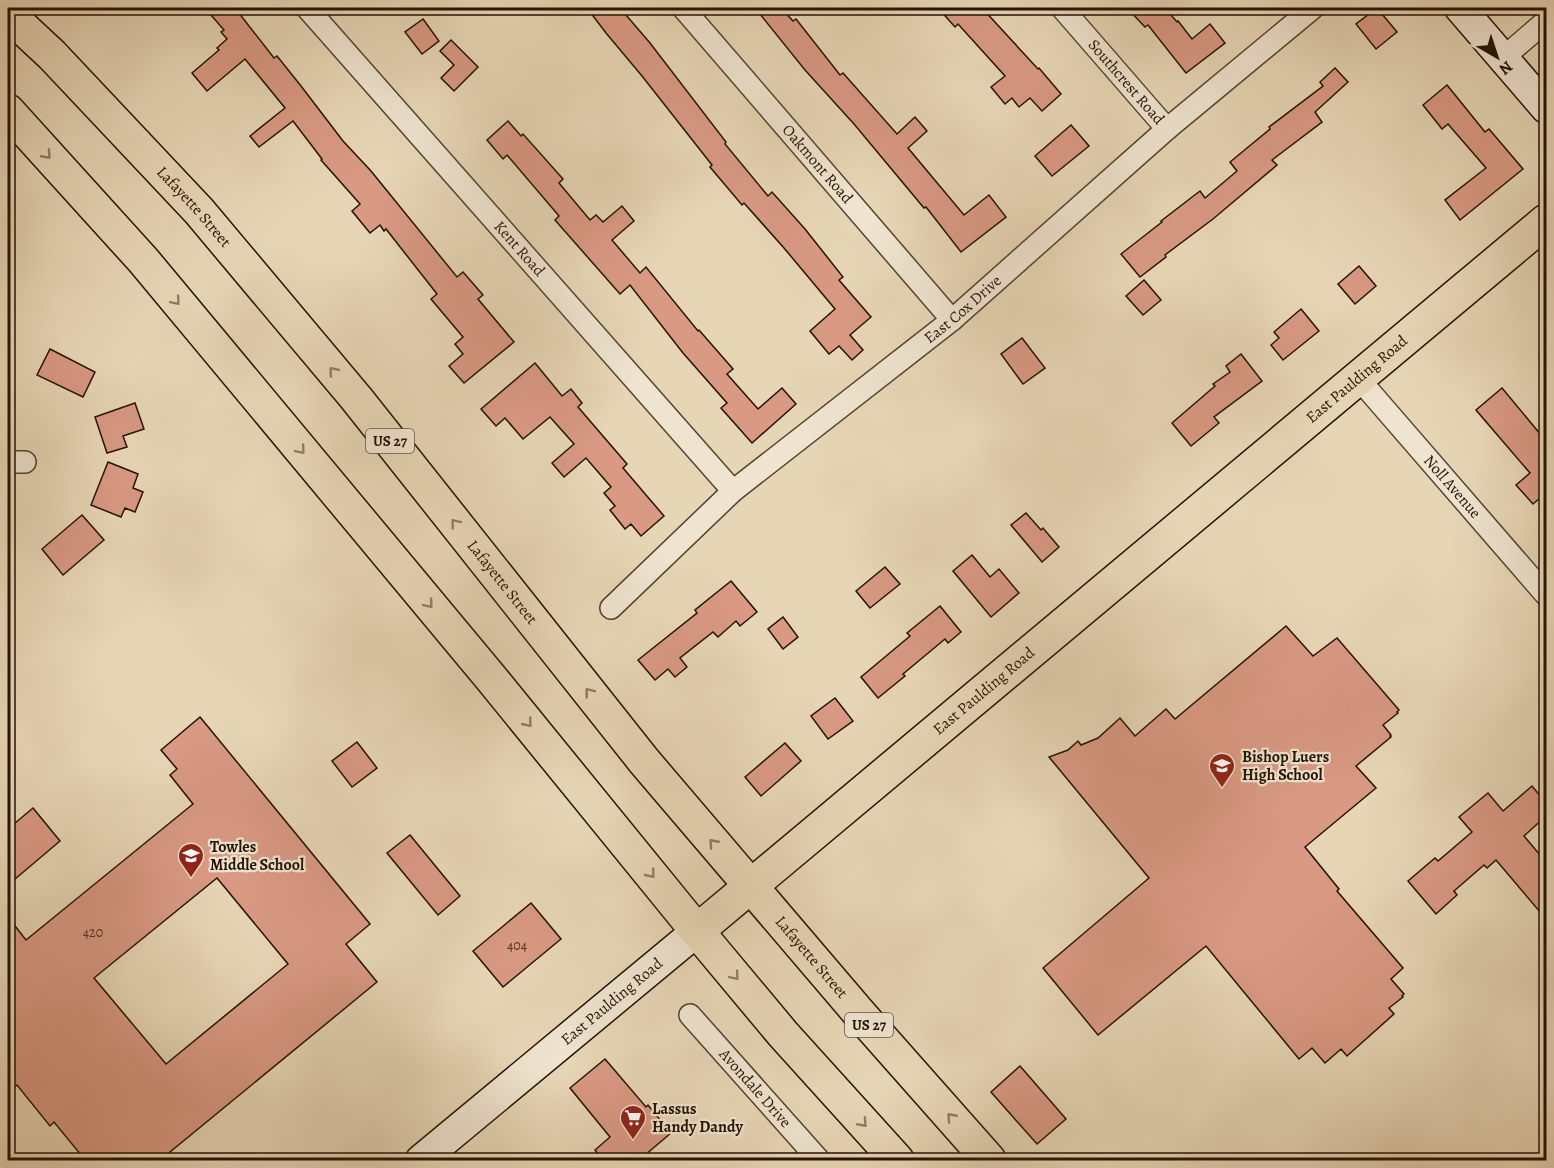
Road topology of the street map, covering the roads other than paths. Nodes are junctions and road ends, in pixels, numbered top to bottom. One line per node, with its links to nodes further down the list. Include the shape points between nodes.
1 (307, 8): 15 (street, Kent Road)
2 (683, 8): 13 (street, Oakmont Road)
3 (1062, 8): 11 (street, Southcrest Road)
4 (1313, 8): 11 (street, East Cox Drive)
5 (1460, 8): 8 (main road)
6 (8, 14): 18 (main road, Lafayette Street / US 27, one-way to 6, via 644,761 356,398 199,211)
7 (1546, 21): 8 (street)
8 (1503, 58): 9 (main road)
9 (1546, 108)
10 (8, 111): 19 (main road, one-way to 19, via 143,260)
11 (1167, 129): 13 (street, East Cox Drive)
12 (1546, 221): 14 (main road, East Paulding Road)
13 (952, 320): 15 (street, East Cox Drive)
14 (1358, 378): 16 (street, Noll Avenue); 18 (main road, East Paulding Road)
15 (733, 491): 17 (street, East Cox Drive)
16 (1546, 595)
17 (611, 609)
18 (752, 886): 19 (main road, East Paulding Road); 24 (main road, Lafayette Street / US 27, one-way to 18)
19 (698, 931): 21 (main road, East Paulding Road); 23 (main road, one-way to 23, via 783,1034)
20 (690, 1015): 22 (street, Avondale Drive)
21 (421, 1161)
22 (819, 1161)
23 (897, 1161)
24 (989, 1161)

